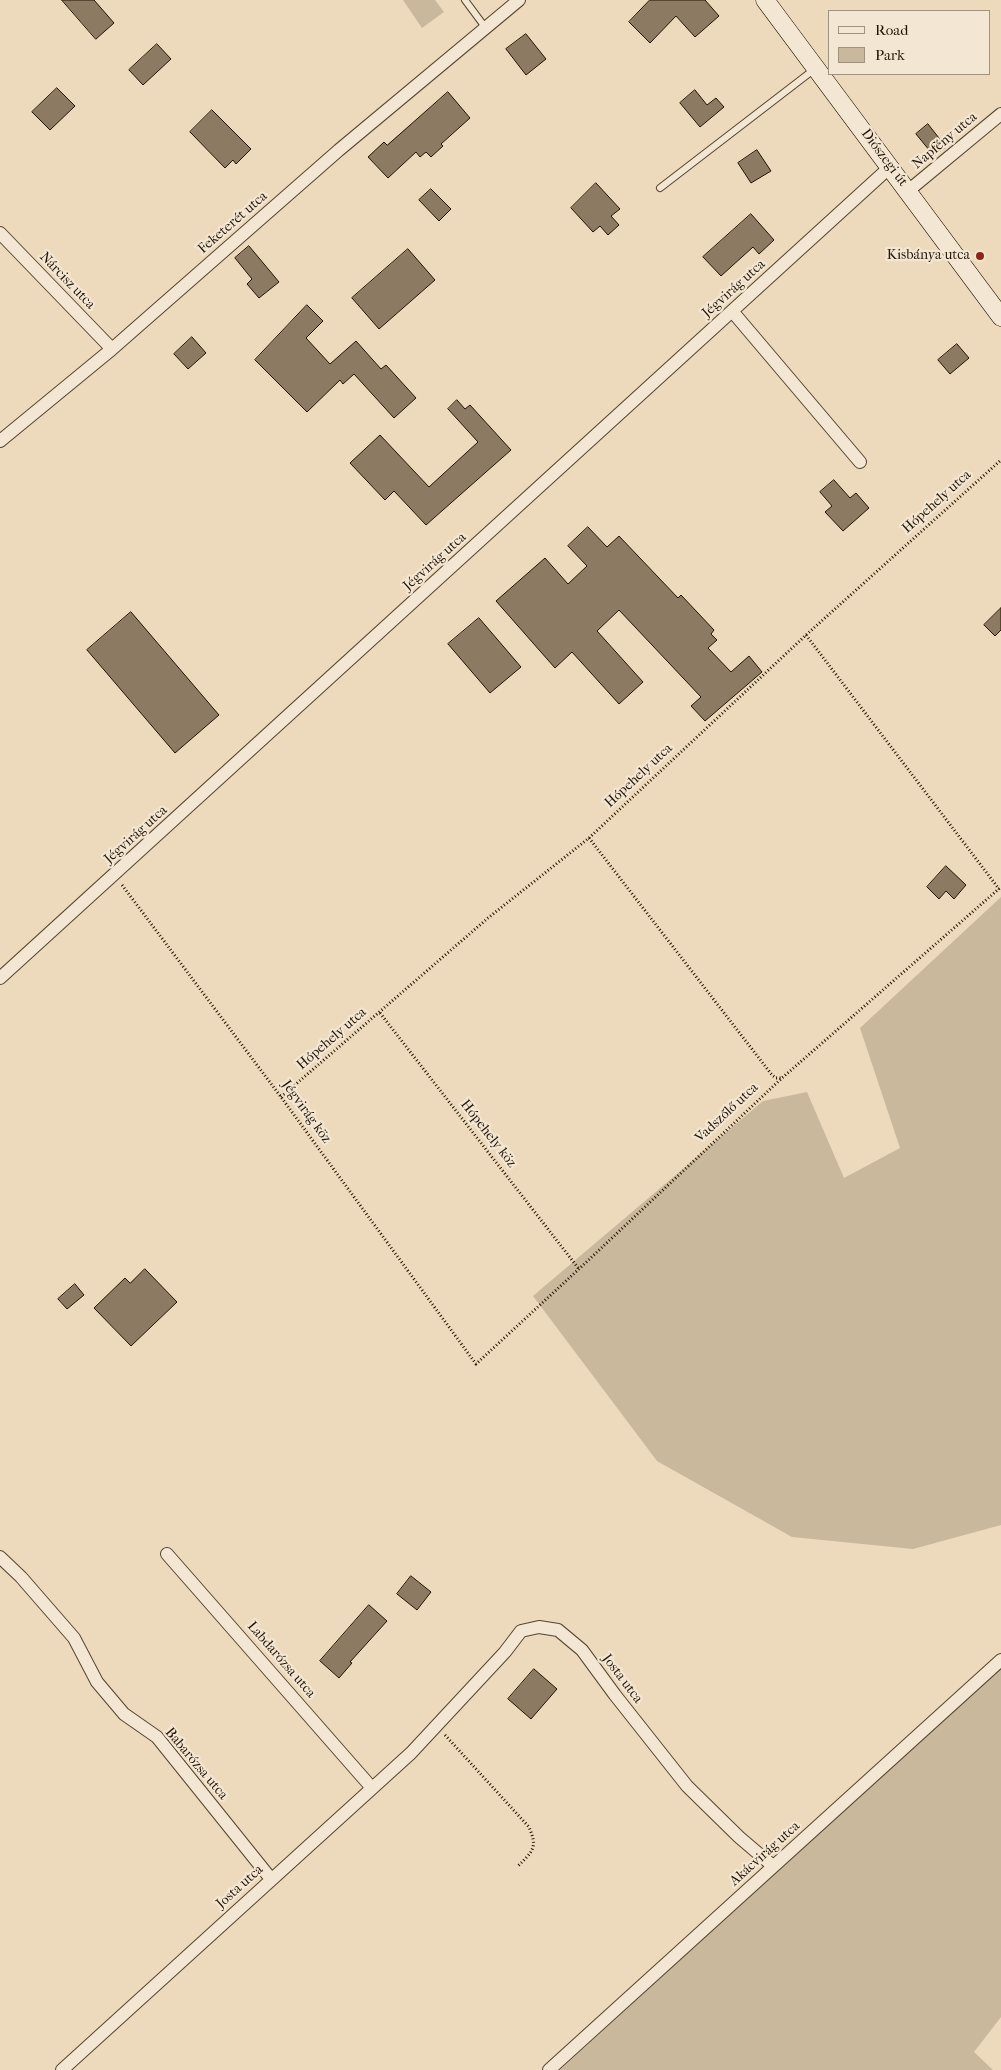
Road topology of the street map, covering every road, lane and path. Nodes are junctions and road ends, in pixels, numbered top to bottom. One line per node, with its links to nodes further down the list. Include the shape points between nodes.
1 (465, 0): 4 (lane)
2 (519, 0): 4 (street, Feketerét utca)
3 (765, 0): 5 (main road, Diószegi út)
4 (484, 27): 13 (street, Feketerét utca)
5 (816, 67): 7 (main road, Diószegi út); 8 (lane)
6 (1001, 114): 9 (street, Napfény utca)
7 (890, 167): 9 (main road, Diószegi út); 11 (street, Jégvirág utca)
8 (660, 188)
9 (908, 191): 12 (main road, Diószegi út)
10 (0, 233): 13 (street, Nárcisz utca)
11 (732, 311): 16 (street); 19 (street, Jégvirág utca)
12 (1001, 317)
13 (112, 349): 14 (street, Feketerét utca)
14 (0, 441)
15 (1001, 460): 17 (path, Hópehely utca)
16 (860, 462)
17 (806, 635): 18 (path, Hópehely utca); 20 (path)
18 (589, 838): 22 (path, Hópehely utca, via 488,918); 23 (path, via 772,1074)
19 (114, 874): 21 (street, Jégvirág utca); 24 (path, Jégvirág köz)
20 (1000, 888): 23 (path, Vadszőlő utca)
21 (0, 978)
22 (380, 1013): 24 (path, Hópehely utca); 25 (path, Hópehely köz)
23 (782, 1078): 25 (path, Vadszőlő utca)
24 (281, 1097): 26 (path, Jégvirág köz)
25 (579, 1269): 26 (path, Vadszőlő utca)
26 (476, 1364)
27 (167, 1554): 31 (street, Labdarózsa utca)
28 (0, 1557): 34 (street, Babarózsa utca, via 74,1638 97,1682 124,1714 157,1738)
29 (1001, 1660): 32 (street, Akácvirág utca)
30 (437, 1726): 31 (street, Josta utca); 32 (street, Josta utca, via 522,1631 539,1626 558,1630 582,1650 687,1786); 33 (path, via 529,1827 535,1841 532,1852)
31 (372, 1788): 34 (street, Josta utca)
32 (773, 1866): 36 (street, Akácvirág utca)
33 (517, 1867)
34 (271, 1879): 35 (street, Josta utca)
35 (62, 2070)
36 (549, 2070)

